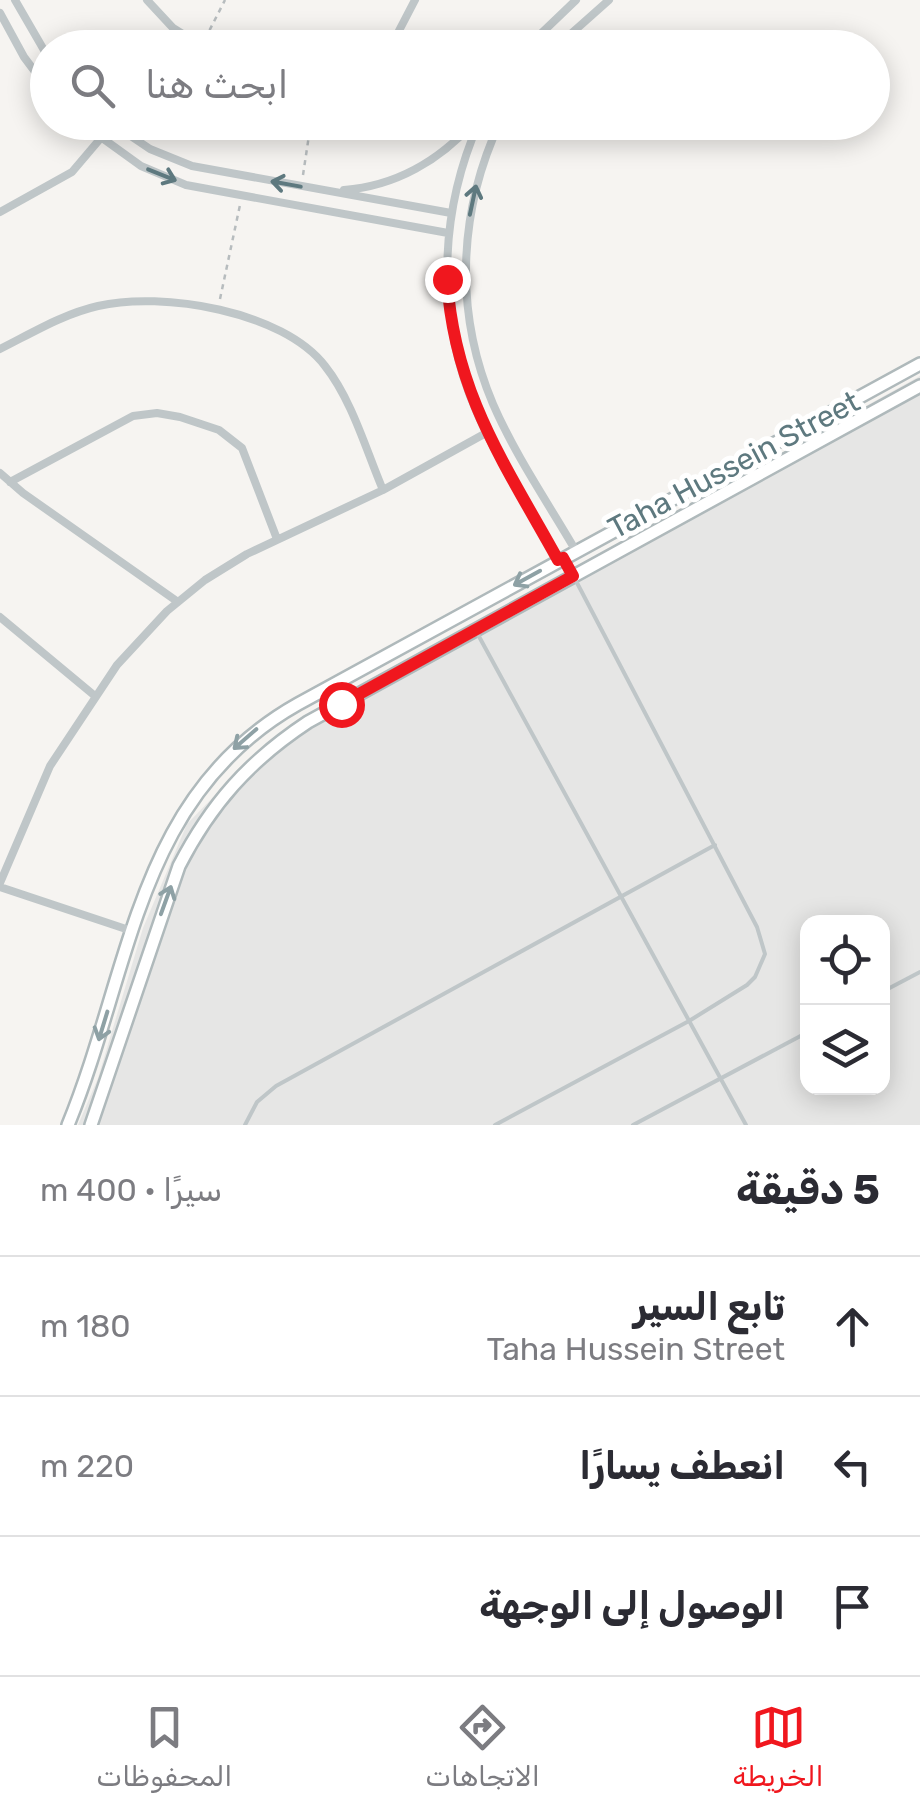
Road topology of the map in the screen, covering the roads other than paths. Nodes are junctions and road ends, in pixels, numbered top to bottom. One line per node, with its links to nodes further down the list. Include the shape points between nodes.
1 (15, 0): 7 (street)
2 (147, 0): 8 (street)
3 (416, 0): 9 (street)
4 (576, 0): 10 (street)
5 (609, 0): 11 (street)
6 (0, 12): 12 (street)
7 (32, 30)
8 (177, 30)
9 (400, 30)
10 (545, 30)
11 (575, 30)
12 (30, 65)
13 (100, 140): 19 (street, via 60,180); 21 (street, one-way to 21, via 141,166 210,191)
14 (137, 140): 18 (street, one-way to 14, via 192,166)
15 (456, 140): 18 (street, via 411,172)
16 (471, 140): 20 (street)
17 (493, 140): 30 (street, one-way to 17, via 494,406 471,331 468,228)
18 (333, 192): 20 (street)
19 (0, 212)
20 (451, 213): 21 (street)
21 (448, 233): 25 (street, via 452,334)
22 (0, 349): 28 (street, via 101,305 166,304 280,329 318,358 339,388)
23 (920, 364): 30 (main road, Taha Hussein Street)
24 (920, 386): 32 (main road, Taha Hussein Street)
25 (486, 432): 28 (street); 31 (street)
26 (0, 473): 27 (street)
27 (10, 482): 29 (street, via 132,416 180,416 226,433 242,448); 33 (street)
28 (383, 490): 29 (street)
29 (277, 539): 33 (street)
30 (576, 551): 31 (main road, Taha Hussein Street)
31 (561, 559): 32 (main road); 40 (main road, Taha Hussein Street, one-way to 40, via 244,740 185,809)
32 (573, 576): 35 (main road, Taha Hussein Street); 37 (lane)
33 (178, 602): 36 (street)
34 (0, 616): 36 (street)
35 (476, 631): 39 (lane); 47 (main road, Taha Hussein Street, one-way to 35, via 168,892 219,800 269,748 308,722)
36 (94, 696): 38 (street, via 50,766)
37 (715, 845): 39 (lane); 43 (lane, via 765,954 747,985)
38 (0, 885): 40 (street)
39 (621, 896): 43 (lane); 48 (lane, via 276,1086)
40 (132, 931): 46 (main road, Taha Hussein Street, one-way to 46)
41 (920, 972): 42 (lane)
42 (890, 988)
43 (689, 1021): 45 (lane); 49 (lane)
44 (800, 1036): 45 (lane)
45 (720, 1078): 50 (lane); 51 (lane)
46 (68, 1125)
47 (91, 1125)
48 (245, 1125)
49 (496, 1125)
50 (633, 1125)
51 (746, 1125)

